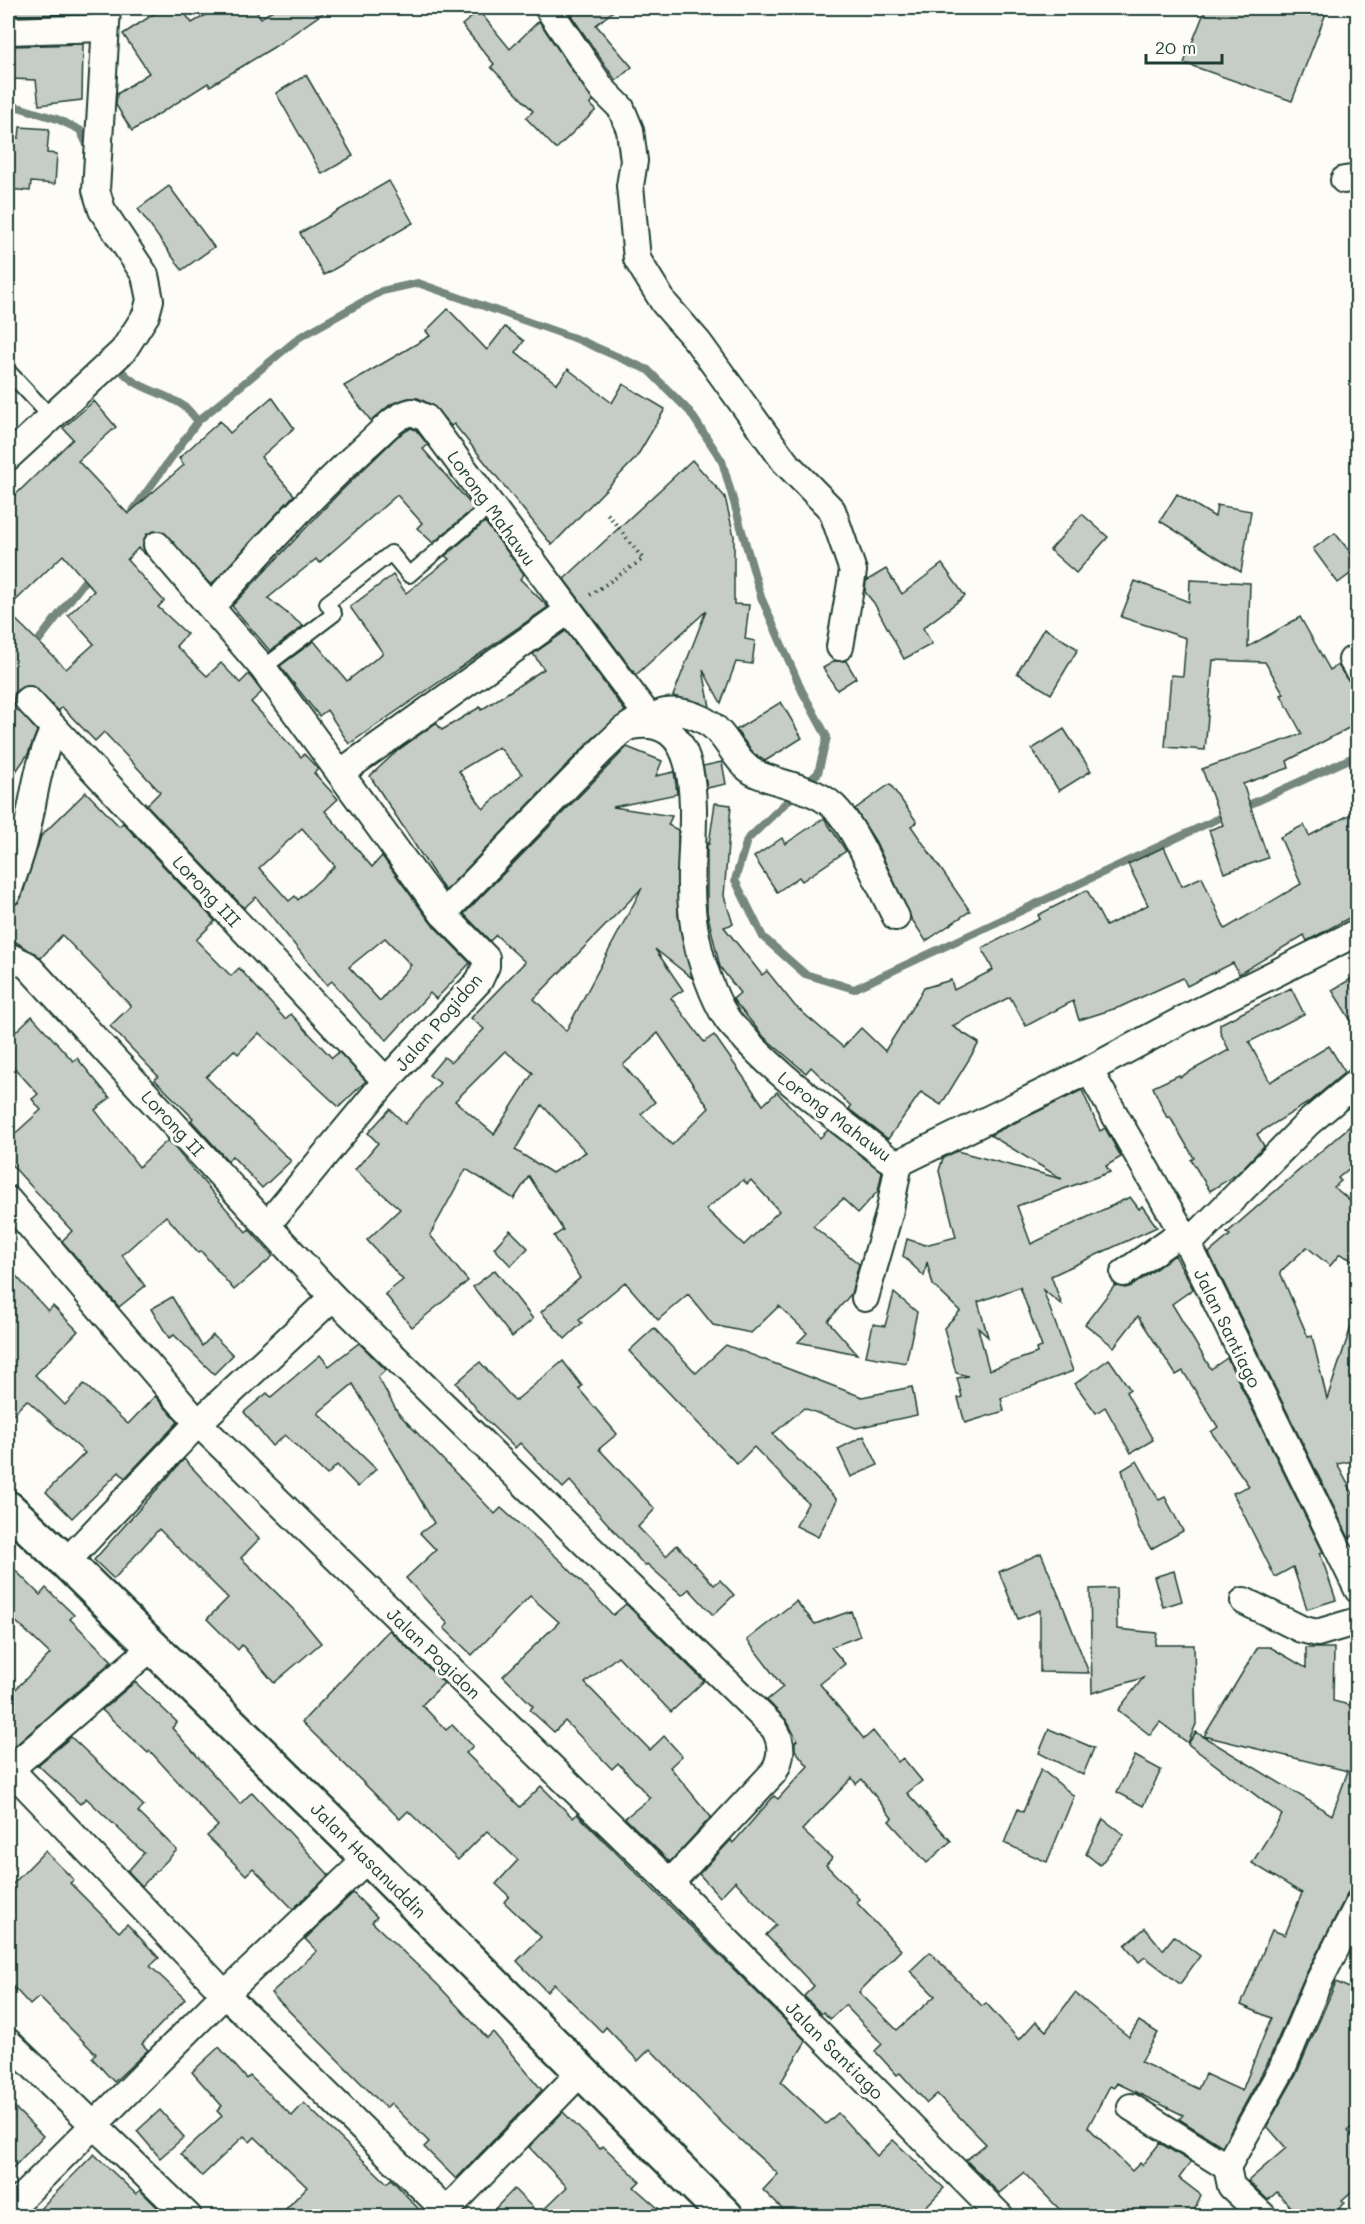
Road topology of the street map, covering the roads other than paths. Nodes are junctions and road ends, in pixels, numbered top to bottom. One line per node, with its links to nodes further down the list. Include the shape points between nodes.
1 (548, 8): 11 (street, via 602,89 621,108 630,130 630,186 637,259 664,303 698,342 784,462 832,510 853,571)
2 (106, 18): 3 (street); 5 (street, via 96,190 102,210 146,275 150,300 146,315 123,351)
3 (8, 31)
4 (8, 371): 5 (lane)
5 (51, 417): 6 (street)
6 (8, 457)
7 (490, 506): 9 (street, Lorong Mahawu, via 426,418 406,413 338,472); 10 (street, Lorong Mahawu); 12 (lane, via 409,575 391,553 327,603 334,614)
8 (157, 545): 9 (street)
9 (212, 606): 12 (street)
10 (568, 611): 14 (street, Lorong Mahawu, via 645,712); 16 (street)
11 (840, 647)
12 (263, 668): 16 (street)
13 (28, 700): 15 (street, Lorong III)
14 (640, 725): 18 (street, via 602,750); 19 (street, via 668,712 702,720 716,729 752,771 831,804 840,813); 25 (street, Lorong Mahawu, via 658,726 679,740 685,753 694,804 691,886 697,941 726,1017 776,1072 887,1158)
15 (54, 729): 17 (street, via 35,783 24,844); 23 (street, Lorong III)
16 (340, 772): 18 (street)
17 (8, 892)
18 (443, 914): 23 (street, Jalan Pogidon, via 480,950 486,966 478,981)
19 (896, 917)
20 (1358, 932): 22 (street, Lorong Mahawu)
21 (8, 956): 27 (street, Lorong II, via 27,966)
22 (1089, 1070): 25 (street, Lorong Mahawu); 28 (street, Jalan Santiago)
23 (386, 1081): 27 (street, Jalan Pogidon)
24 (1358, 1081): 28 (street)
25 (899, 1163): 31 (street)
26 (8, 1200): 32 (street, Jalan Pogidon)
27 (267, 1225): 30 (street, Lorong II)
28 (1185, 1238): 29 (street); 35 (street, Jalan Santiago)
29 (1124, 1273)
30 (333, 1297): 32 (street); 41 (street, Lorong II, via 774,1728 781,1760 774,1772)
31 (865, 1298)
32 (198, 1422): 34 (street); 41 (street, Jalan Pogidon)
33 (8, 1508): 34 (highway, Jalan Hasanuddin)
34 (66, 1562): 38 (highway, Jalan Hasanuddin)
35 (1358, 1590)
36 (1244, 1601): 37 (street, via 1317,1633)
37 (1358, 1621)
38 (152, 1648): 39 (street); 40 (highway, Jalan Hasanuddin)
39 (8, 1769): 43 (street)
40 (368, 1858): 43 (street); 45 (highway, Jalan Hasanuddin)
41 (670, 1883): 53 (street, Jalan Santiago)
42 (1358, 1905): 48 (street, via 1317,1985 1282,2069)
43 (225, 1994): 47 (street); 50 (street)
44 (8, 2042): 47 (street)
45 (580, 2073): 50 (street); 52 (highway, Jalan Hasanuddin)
46 (1131, 2107): 48 (street)
47 (94, 2126): 49 (street); 51 (street)
48 (1227, 2167): 54 (street, via 1231,2186)
49 (8, 2211)
50 (446, 2215)
51 (188, 2217)
52 (726, 2217)
53 (1000, 2217)
54 (1263, 2217)

